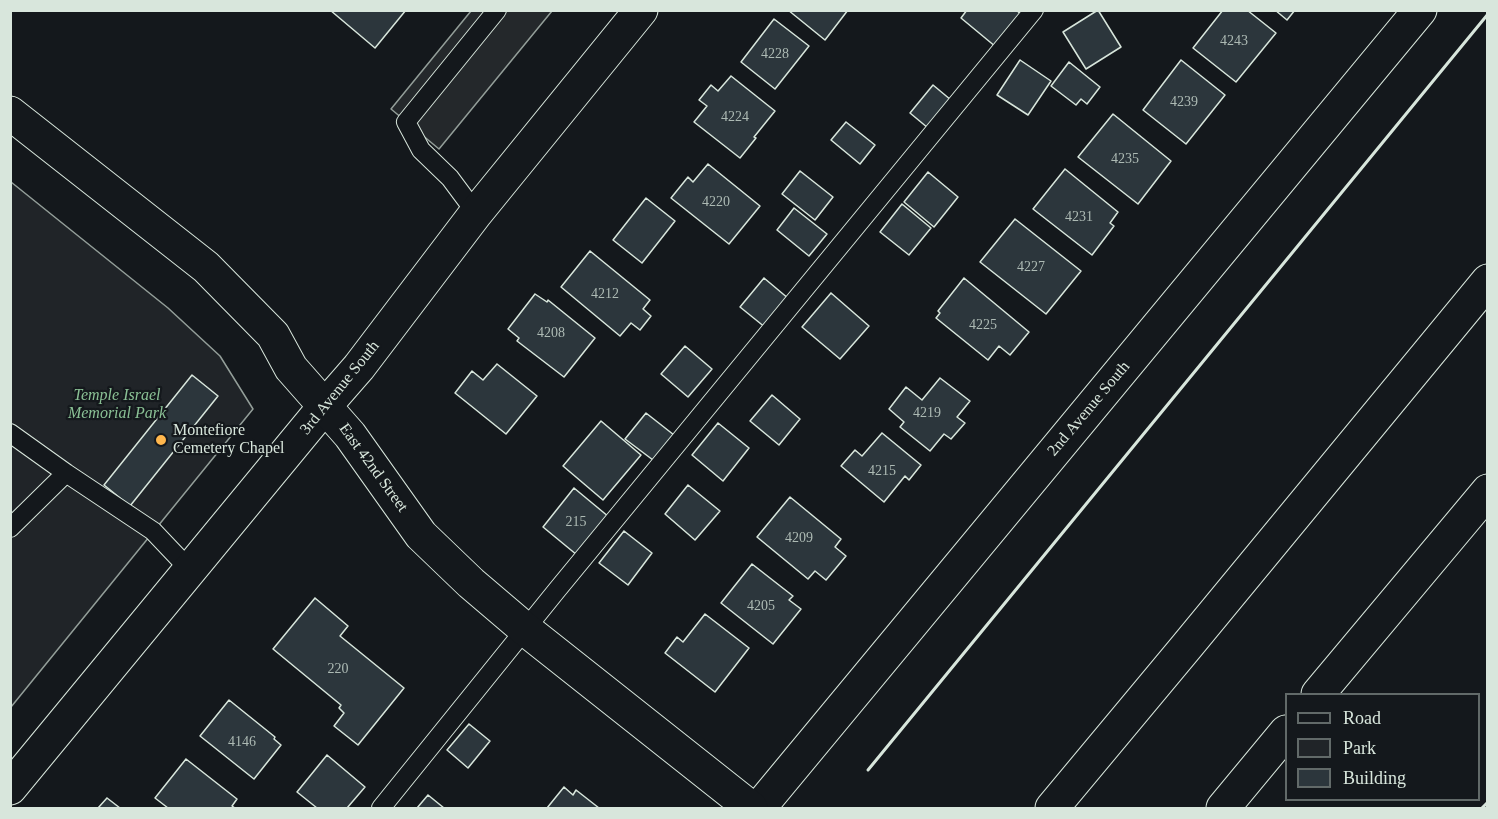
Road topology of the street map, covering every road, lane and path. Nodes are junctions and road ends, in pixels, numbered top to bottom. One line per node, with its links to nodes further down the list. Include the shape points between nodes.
1 (497, 10): 6 (lane, via 406,122 421,150 450,178)
2 (641, 10): 6 (main road, 3rd Avenue South)
3 (1034, 10): 14 (lane)
4 (1420, 10): 20 (main road, 2nd Avenue South)
5 (10, 113): 8 (main road, East 42nd Street, via 206,267 273,335 291,368)
6 (476, 213): 8 (main road, 3rd Avenue South)
7 (1488, 281): 21 (main road)
8 (325, 406): 13 (main road, 3rd Avenue South); 14 (main road, East 42nd Street, via 421,535)
9 (10, 433): 10 (lane)
10 (66, 473): 12 (lane); 13 (lane, via 153,531)
11 (1488, 491): 15 (main road)
12 (10, 528)
13 (190, 570): 17 (main road, 3rd Avenue South)
14 (525, 629): 18 (lane); 19 (main road, East 42nd Street)
15 (1319, 693)
16 (1285, 734): 22 (main road)
17 (10, 788)
18 (381, 808)
19 (751, 808)
20 (759, 808)
21 (1052, 808)
22 (1223, 808)

